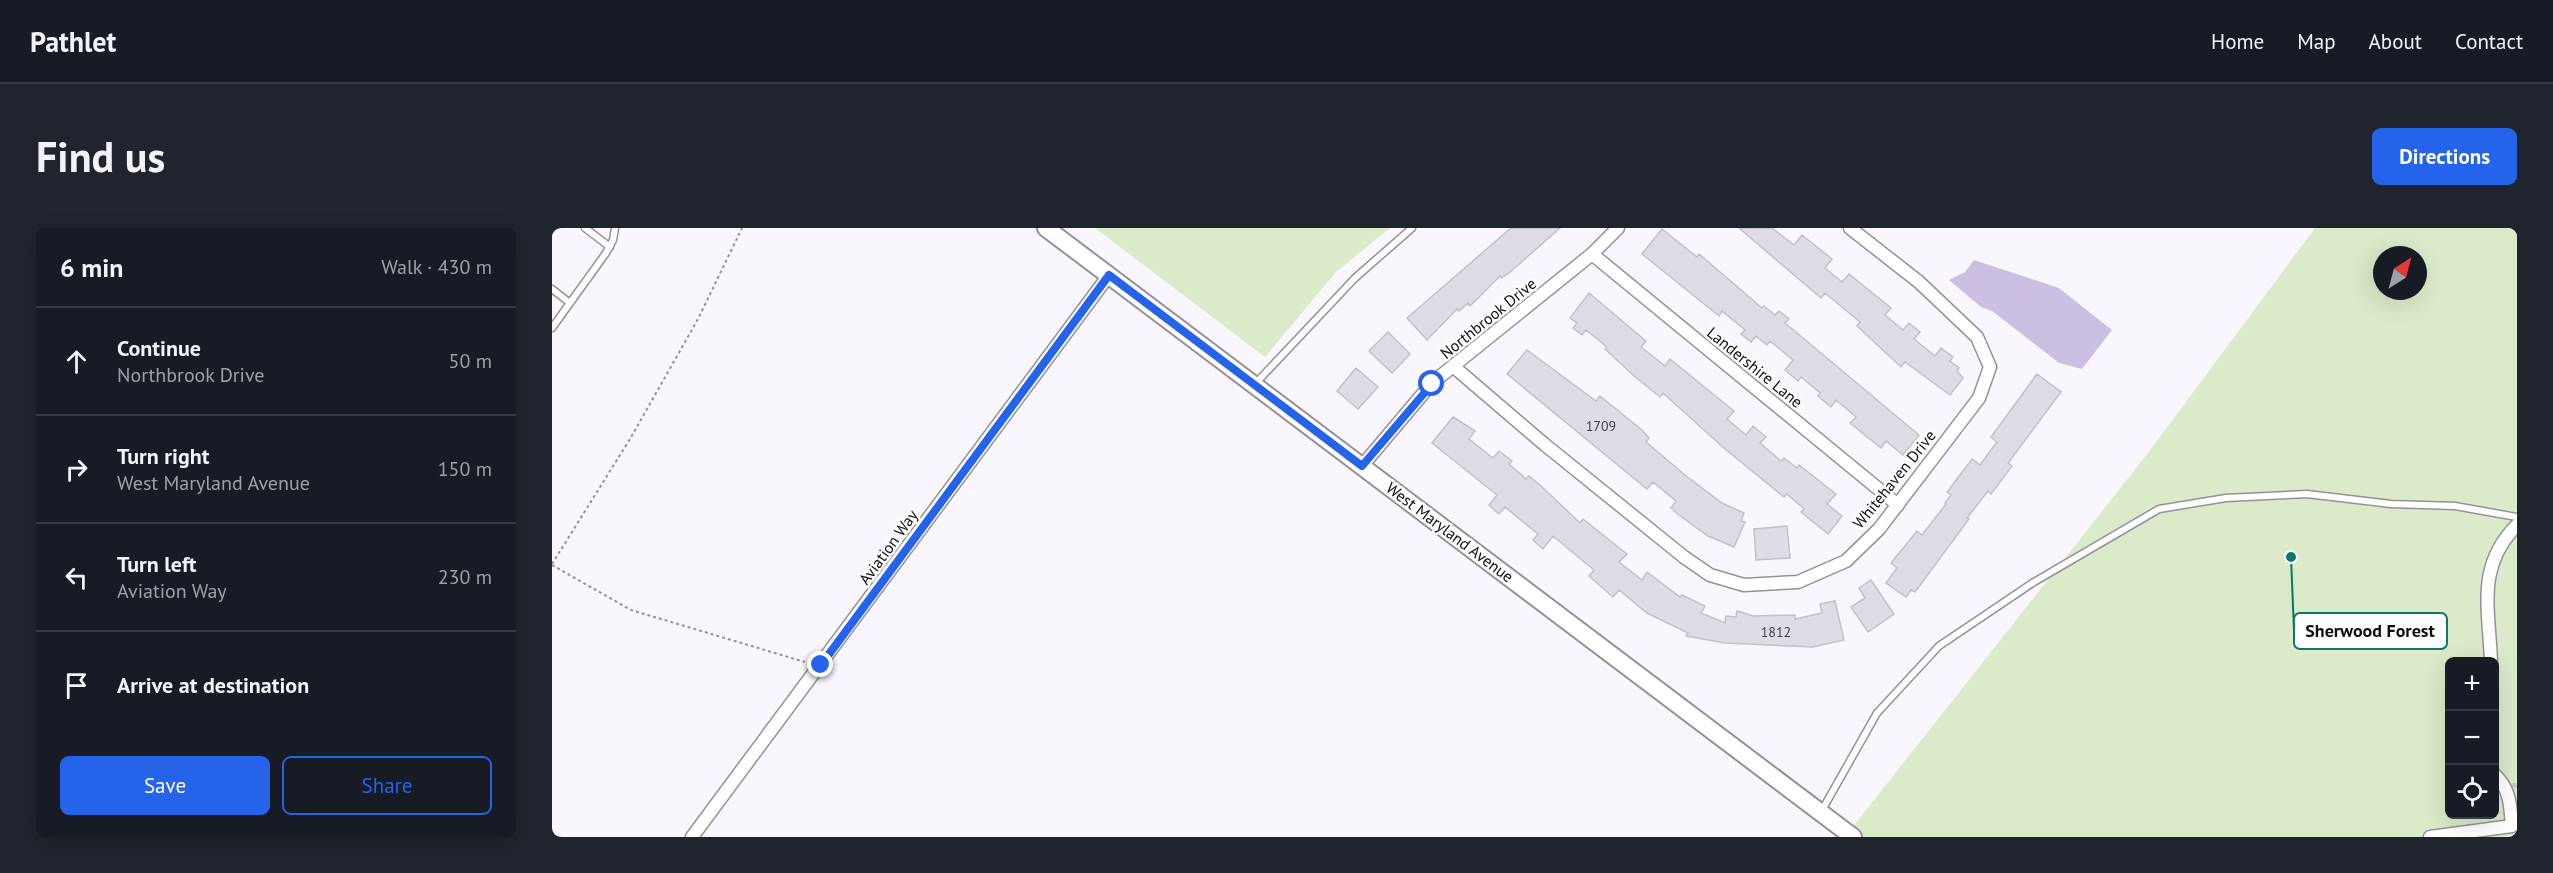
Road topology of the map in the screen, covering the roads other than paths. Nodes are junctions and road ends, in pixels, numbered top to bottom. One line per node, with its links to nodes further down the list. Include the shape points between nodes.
1 (585, 228): 7 (lane)
2 (615, 228): 7 (lane)
3 (1046, 228): 9 (street, West Maryland Avenue)
4 (1412, 228): 14 (lane, via 1355,278)
5 (1618, 228): 8 (street, Northbrook Drive)
6 (1850, 228): 16 (street, Whitehaven Drive, via 1919,282 1977,337 1990,367 1979,398)
7 (610, 247): 11 (lane)
8 (1592, 254): 13 (street, Northbrook Drive); 16 (street, Landershire Lane)
9 (1109, 275): 14 (street, West Maryland Avenue); 22 (street, Aviation Way)
10 (552, 289): 11 (lane)
11 (570, 303): 12 (lane)
12 (552, 328)
13 (1454, 367): 15 (street, Northbrook Drive, via 1432,384); 16 (street, Whitehaven Drive, via 1710,575 1744,585 1798,582 1846,561)
14 (1255, 384): 15 (street, West Maryland Avenue)
15 (1362, 466): 21 (street, West Maryland Avenue)
16 (1898, 505)
17 (2517, 517): 21 (lane, via 2456,506 2391,504 2307,494 2226,498 2159,509 2034,582 1939,645 1877,713)
18 (2517, 525): 19 (street, via 2498,546 2488,576)
19 (2491, 657)
20 (2499, 780): 24 (street, via 2511,800 2512,826)
21 (1820, 812): 23 (street, West Maryland Avenue)
22 (692, 837)
23 (1853, 837)
24 (2430, 837)

